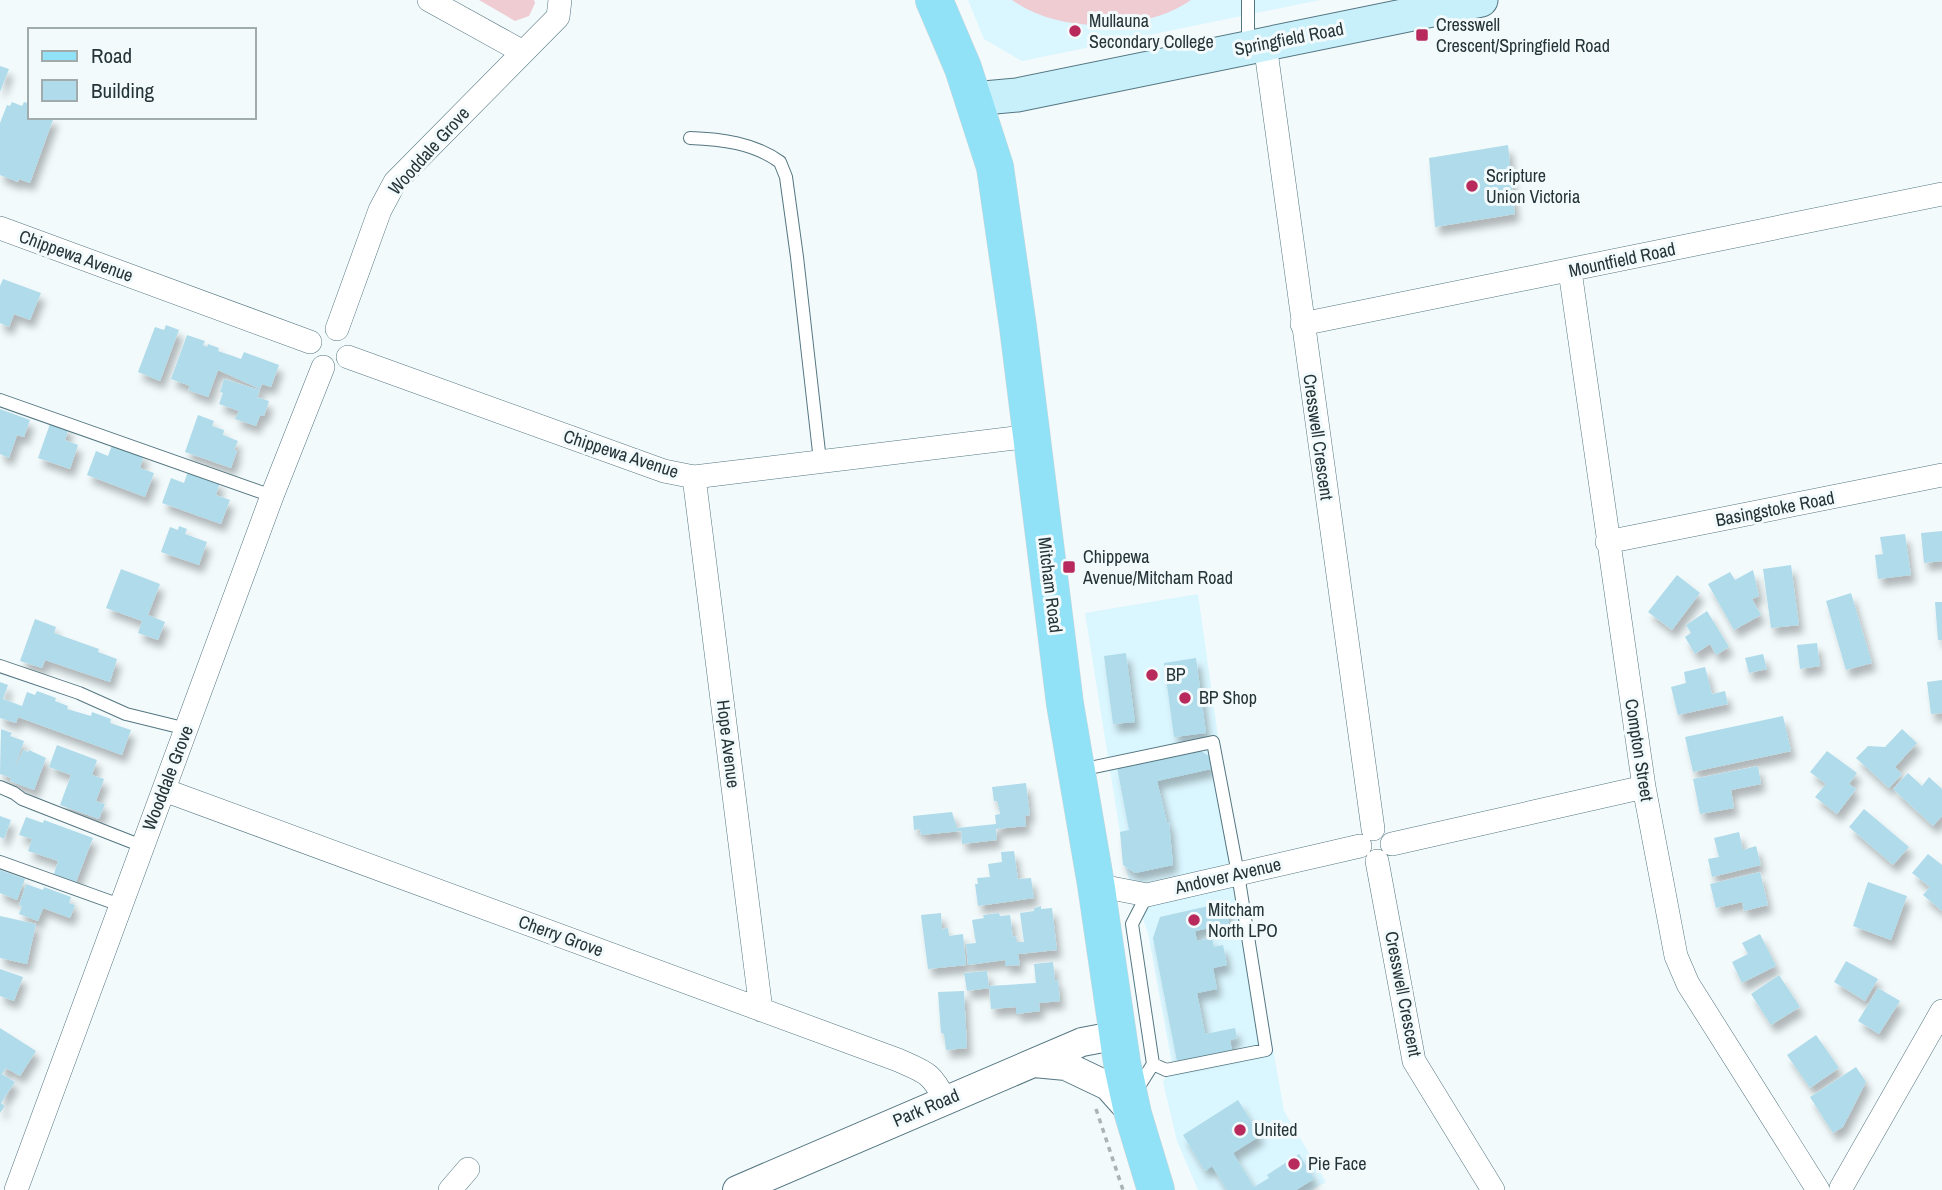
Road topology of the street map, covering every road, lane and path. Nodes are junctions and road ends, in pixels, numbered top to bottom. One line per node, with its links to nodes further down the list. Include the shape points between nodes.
1 (429, 0): 7 (street)
2 (559, 0): 7 (street, Wooddale Grove, via 558,17)
3 (934, 0): 8 (main road, Mitcham Road)
4 (1248, 0): 6 (lane)
5 (1480, 0): 6 (main road, Springfield Road)
6 (1256, 46): 8 (main road, Springfield Road, via 1017,95); 13 (street, Cresswell Crescent)
7 (523, 52): 14 (street, Wooddale Grove, via 395,182 380,210)
8 (973, 99): 19 (main road, Mitcham Road, via 995,167)
9 (690, 138): 20 (lane, via 719,139 756,149 780,162 797,257)
10 (1942, 194): 12 (street, Mountfield Road)
11 (0, 228): 15 (street, Chippewa Avenue)
12 (1570, 271): 13 (street, Mountfield Road); 24 (street, Compton Street)
13 (1302, 324): 31 (street, Cresswell Crescent)
14 (337, 329): 15 (street, via 324,328); 16 (street, via 347,338)
15 (310, 342): 17 (street, via 310,354)
16 (348, 358): 17 (street, via 340,366); 22 (street, Chippewa Avenue, via 664,471)
17 (323, 367): 23 (street, Wooddale Grove)
18 (0, 400): 23 (lane)
19 (1031, 436): 20 (street, Chippewa Avenue); 27 (main road, Mitcham Road)
20 (820, 461): 22 (street, Chippewa Avenue)
21 (1942, 475): 24 (street, Basingstoke Road)
22 (694, 477): 39 (street, Hope Avenue)
23 (272, 496): 26 (street, Wooddale Grove)
24 (1608, 542): 29 (street, Compton Street)
25 (0, 666): 26 (lane, via 126,714)
26 (187, 729): 30 (street, Wooddale Grove)
27 (1076, 771): 34 (lane, via 1213,741); 35 (main road, Mitcham Road)
28 (0, 787): 32 (lane)
29 (1644, 787): 31 (street, Andover Avenue); 55 (street, Compton Street, via 1676,956 1688,984)
30 (164, 790): 32 (street, Wooddale Grove); 39 (street, Cherry Grove)
31 (1376, 845): 34 (street, Andover Avenue); 54 (street, Cresswell Crescent, via 1414,1061)
32 (142, 846): 37 (street, Wooddale Grove)
33 (0, 862): 37 (lane)
34 (1238, 874): 36 (street, Andover Avenue); 43 (lane, via 1266,1050 1166,1070)
35 (1096, 885): 36 (street, Andover Avenue); 38 (main road, Mitcham Road)
36 (1147, 895): 38 (lane)
37 (120, 905): 51 (street, Wooddale Grove)
38 (1117, 928): 41 (main road, Mitcham Road); 43 (lane)
39 (761, 1010): 44 (street, Cherry Grove, via 925,1072)
40 (1942, 1011): 55 (street)
41 (1119, 1035): 42 (street, Park Road, via 1093,1039); 46 (main road, Mitcham Road)
42 (1034, 1063): 44 (street, Park Road); 46 (street, via 1066,1066 1108,1086)
43 (1153, 1064): 46 (lane)
44 (945, 1100): 53 (street, Park Road)
45 (1095, 1105): 49 (path)
46 (1131, 1107): 49 (main road, Mitcham Road)
47 (467, 1169): 52 (street)
48 (0, 1181): 50 (street)
49 (1149, 1186)
50 (9, 1190)
51 (16, 1190)
52 (450, 1190)
53 (737, 1190)
54 (1493, 1190)
55 (1831, 1190)

